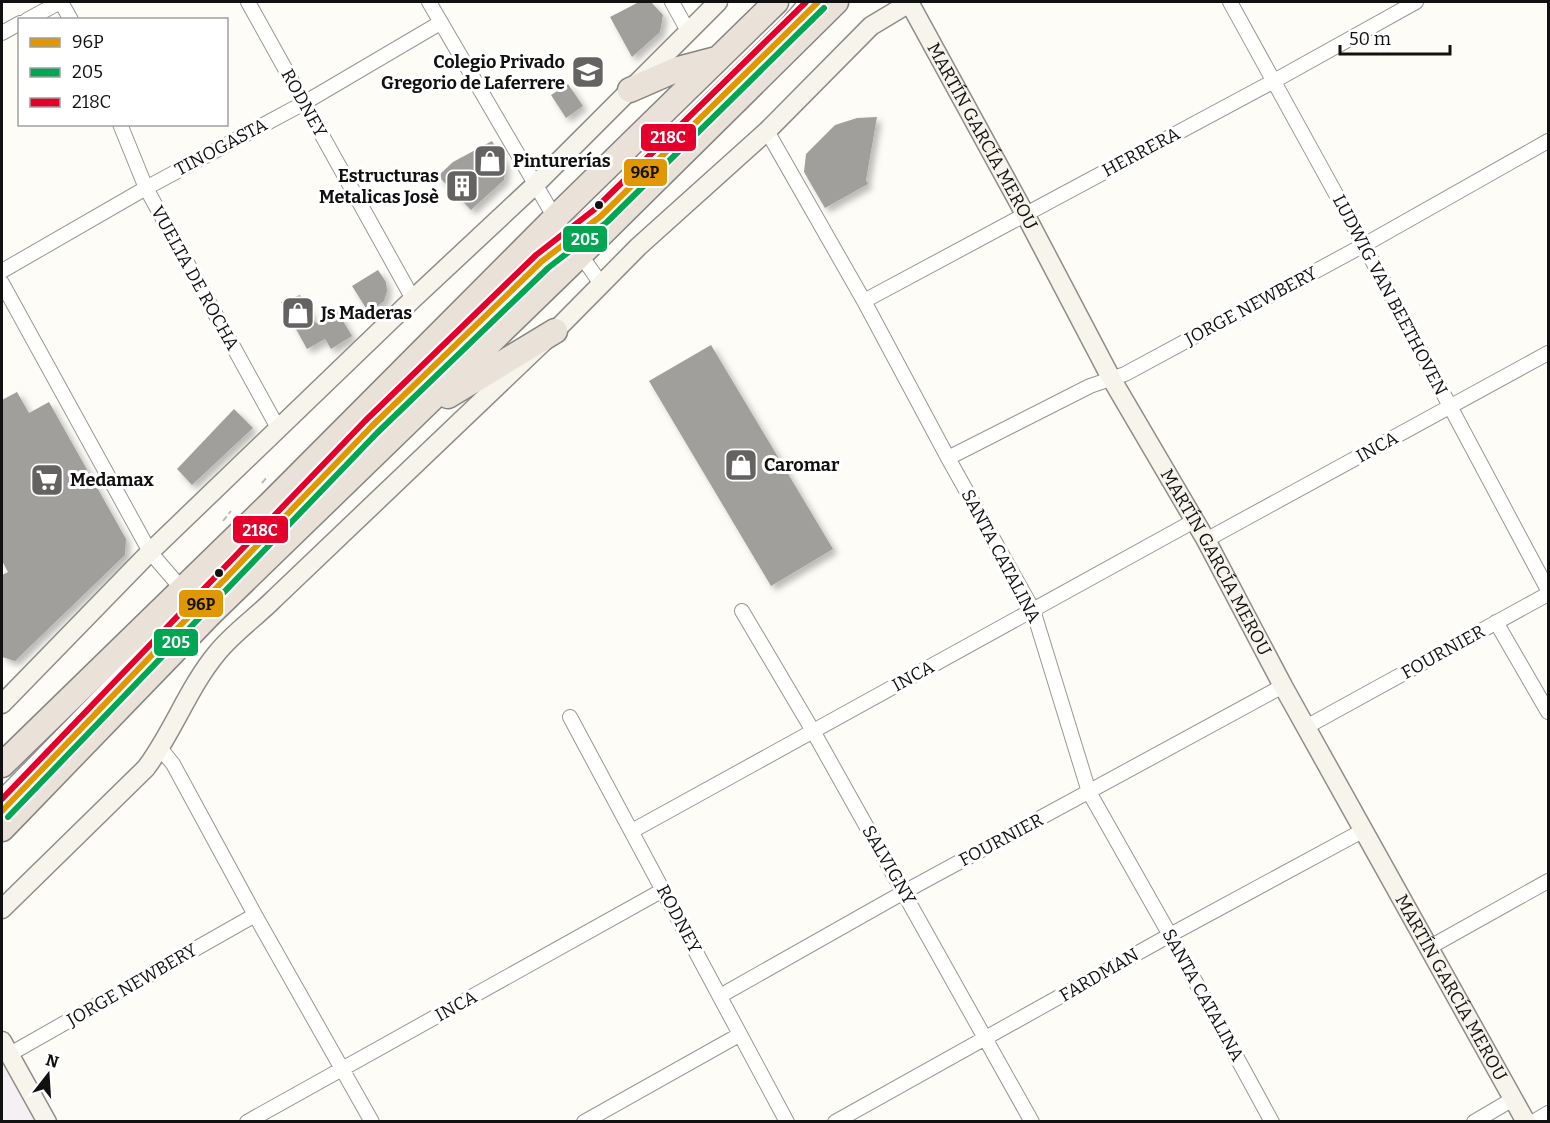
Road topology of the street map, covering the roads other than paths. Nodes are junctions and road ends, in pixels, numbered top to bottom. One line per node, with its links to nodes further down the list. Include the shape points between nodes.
1 (60, 2): 13 (street); 14 (street)
2 (248, 2): 22 (street, RODNEY)
3 (429, 2): 15 (street)
4 (672, 2): 17 (street)
5 (718, 2): 17 (street)
6 (776, 2): 19 (highway)
7 (802, 2): 29 (lane)
8 (818, 2): 29 (lane, via 610,208)
9 (836, 2): 29 (highway)
10 (910, 2): 24 (street, via 871,26); 28 (street, MARTÍN GARCÍA MEROU)
11 (1230, 2): 20 (street, LUDWIG VAN BEETHOVEN)
12 (1416, 2): 20 (street, HERRERA)
13 (31, 18)
14 (70, 18)
15 (440, 23): 22 (street, TINOGASTA); 26 (street)
16 (18, 24): 18 (street)
17 (688, 31): 21 (street)
18 (2, 33)
19 (718, 58): 21 (highway, via 678,69); 29 (highway)
20 (1274, 81): 28 (street, HERRERA); 30 (street, LUDWIG VAN BEETHOVEN)
21 (630, 90): 26 (street)
22 (304, 103): 27 (street, TINOGASTA); 34 (street, RODNEY)
23 (121, 126): 27 (street, VUELTA DE ROCHA)
24 (767, 131): 33 (street); 35 (street, SANTA CATALINA)
25 (1548, 141): 30 (street, JORGE NEWBERY)
26 (536, 185): 29 (street); 34 (street)
27 (146, 188): 31 (street, TINOGASTA); 41 (street, VUELTA DE ROCHA)
28 (1025, 214): 35 (street, HERRERA); 38 (street, MARTÍN GARCÍA MEROU)
29 (567, 237): 33 (street); 40 (highway); 43 (lane, via 543,248); 48 (highway, via 271,503)
30 (1364, 245): 38 (street, JORGE NEWBERY); 39 (street, LUDWIG VAN BEETHOVEN)
31 (2, 271)
32 (2, 283): 46 (street)
33 (601, 284): 36 (street)
34 (413, 299): 41 (street)
35 (864, 301): 42 (street, SANTA CATALINA)
36 (555, 332): 40 (highway); 58 (street, via 240,628 205,669)
37 (1548, 353): 39 (street, INCA)
38 (1112, 378): 42 (street, JORGE NEWBERY); 44 (street, MARTÍN GARCÍA MEROU)
39 (1450, 406): 45 (street, INCA); 47 (street, LUDWIG VAN BEETHOVEN)
40 (412, 417): 48 (highway)
41 (278, 428): 46 (street)
42 (948, 458): 49 (street, SANTA CATALINA)
43 (327, 462): 48 (lane); 48 (lane)
44 (1194, 521): 45 (street, MARTÍN GARCÍA MEROU); 49 (street, INCA)
45 (1206, 540): 52 (street, MARTÍN GARCÍA MEROU)
46 (150, 552): 48 (street); 53 (street)
47 (1548, 592): 51 (street, FOURNIER)
48 (196, 601): 59 (highway); 60 (lane); 62 (lane); 63 (highway)
49 (1033, 610): 57 (street, INCA); 61 (street, SANTA CATALINA)
50 (742, 611): 57 (street, SALVIGNY)
51 (1496, 622): 54 (street); 56 (street, FOURNIER)
52 (1283, 686): 56 (street, MARTÍN GARCÍA MEROU); 61 (street, FOURNIER)
53 (4, 695)
54 (1548, 712)
55 (570, 717): 64 (street, RODNEY)
56 (1305, 727): 65 (street, MARTÍN GARCÍA MEROU)
57 (813, 731): 64 (street, INCA); 68 (street, SALVIGNY)
58 (160, 748): 69 (street, via 134,780); 70 (street, via 173,764)
59 (2, 765)
60 (2, 792)
61 (1089, 792): 68 (street, FOURNIER); 71 (street, SANTA CATALINA)
62 (2, 811)
63 (2, 829)
64 (632, 831): 67 (street, RODNEY)
65 (1364, 831): 71 (street, FARDMAN); 72 (street, MARTÍN GARCÍA MEROU)
66 (1548, 881): 72 (street)
67 (663, 890): 73 (street, RODNEY); 77 (street, INCA)
68 (904, 892): 73 (street, FOURNIER); 75 (street, SALVIGNY)
69 (2, 909)
70 (255, 915): 76 (street, JORGE NEWBERY); 77 (street)
71 (1170, 935): 75 (street, FARDMAN); 87 (street, SANTA CATALINA)
72 (1430, 947): 78 (street, MARTÍN GARCÍA MEROU)
73 (720, 996): 74 (street, RODNEY)
74 (739, 1035): 83 (street); 84 (street, RODNEY)
75 (986, 1039): 85 (street, FARDMAN); 86 (street, SALVIGNY)
76 (6, 1047): 80 (street)
77 (343, 1069): 81 (street, INCA); 82 (street)
78 (1513, 1099): 88 (street); 89 (street, MARTÍN GARCÍA MEROU)
79 (1548, 1113): 90 (street)
80 (47, 1122)
81 (247, 1122)
82 (372, 1122)
83 (584, 1122)
84 (787, 1122)
85 (835, 1122)
86 (1032, 1122)
87 (1272, 1122)
88 (1474, 1122)
89 (1526, 1122)
90 (1533, 1122)

